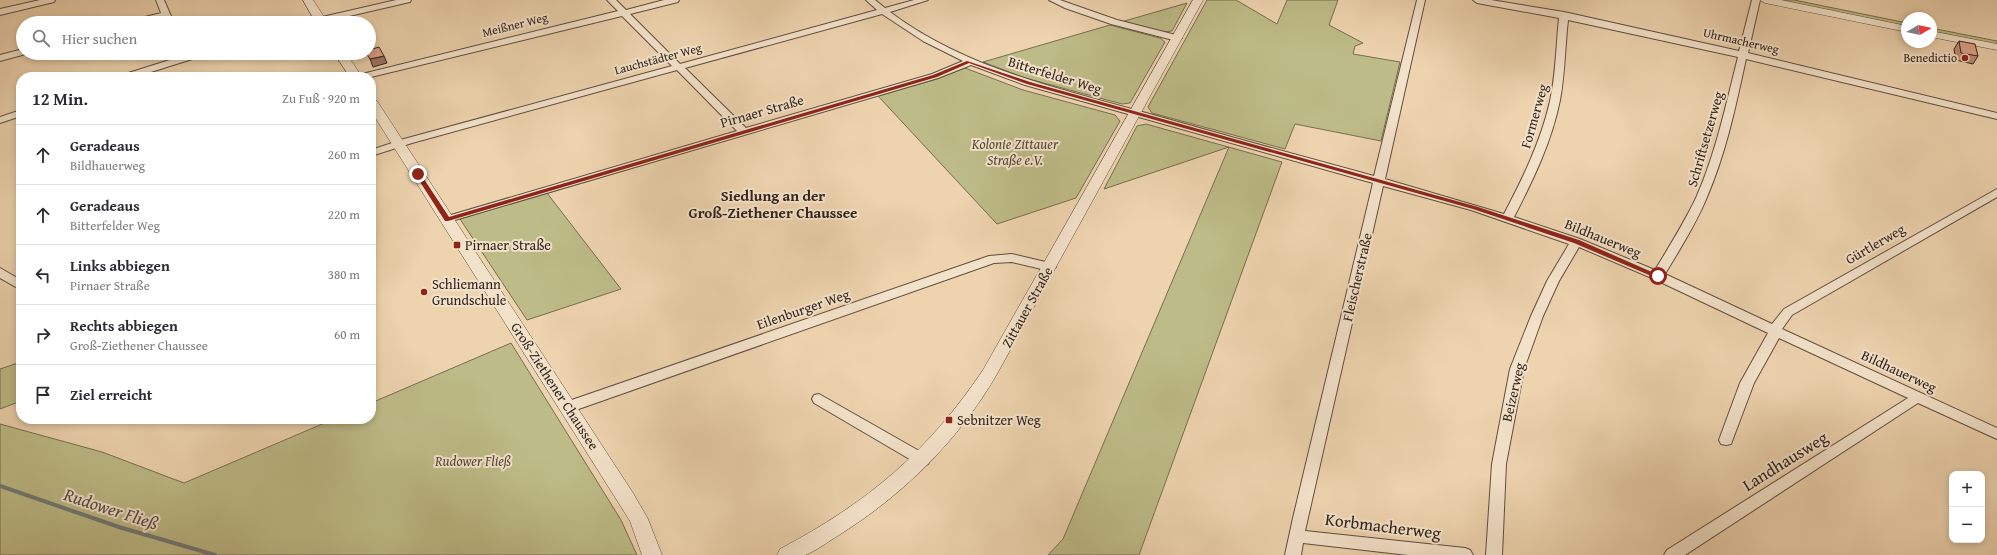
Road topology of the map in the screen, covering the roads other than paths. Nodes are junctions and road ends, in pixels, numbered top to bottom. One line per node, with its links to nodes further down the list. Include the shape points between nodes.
1 (50, 0): 17 (street)
2 (160, 0): 19 (street)
3 (308, 0): 22 (street)
4 (407, 0): 23 (street)
5 (611, 0): 18 (street)
6 (675, 0): 18 (street, Meißner Weg)
7 (870, 0): 16 (street, Bitterfelder Weg)
8 (924, 0): 16 (street, Lauchstädter Weg)
9 (1053, 0): 28 (street, via 1124,26)
10 (1198, 0): 28 (street, Zittauer Straße)
11 (1421, 0): 50 (street, Fleischerstraße)
12 (1477, 0): 20 (street, Uhrmacherweg)
13 (1756, 0): 32 (street, Schriftsetzerweg)
14 (1765, 0): 26 (street)
15 (1802, 0): 24 (street)
16 (883, 11): 36 (street, Bitterfelder Weg, via 920,37); 37 (street, Lauchstädter Weg)
17 (0, 12)
18 (624, 13): 37 (street); 40 (street, Meißner Weg)
19 (166, 14): 21 (street)
20 (1564, 15): 32 (street, Uhrmacherweg); 52 (street, Formerweg, via 1561,63 1554,106 1531,171)
21 (158, 16)
22 (317, 16)
23 (344, 16)
24 (1901, 21)
25 (1937, 27): 29 (street)
26 (1901, 28)
27 (1937, 35): 30 (street)
28 (1177, 38): 42 (street, Zittauer Straße)
29 (1997, 40)
30 (1997, 47)
31 (16, 54): 33 (street)
32 (1742, 55): 44 (street, Uhrmacherweg); 57 (street, Schriftsetzerweg, via 1713,168 1702,197)
33 (0, 58)
34 (171, 60): 38 (street)
35 (345, 60): 39 (street)
36 (969, 62): 42 (street, Bitterfelder Weg, via 1028,83); 46 (street, Pirnaer Straße, via 935,76)
37 (678, 67): 46 (street); 47 (street, Lauchstädter Weg)
38 (139, 72)
39 (353, 72)
40 (376, 73)
41 (376, 109): 47 (street, Groß-Ziethener Chaussee)
42 (1135, 114): 48 (street, Bitterfelder Weg); 55 (street, Zittauer Straße)
43 (16, 115): 45 (street)
44 (1997, 116)
45 (0, 120)
46 (744, 132): 53 (street, Pirnaer Straße)
47 (399, 144): 49 (street, Lauchstädter Weg); 53 (street, Groß-Ziethener Chaussee)
48 (1246, 145): 50 (street, Bildhauerweg)
49 (376, 151)
50 (1379, 182): 52 (street, Bildhauerweg); 66 (street, Fleischerstraße)
51 (1997, 192): 59 (street, Gürtlerweg, via 1798,305 1788,312)
52 (1508, 218): 54 (street, Bildhauerweg)
53 (448, 219): 62 (street, Groß-Ziethener Chaussee)
54 (1576, 242): 57 (street, Bildhauerweg); 71 (street, Beizerweg, via 1553,281 1517,369 1499,464)
55 (1050, 267): 62 (street, Eilenburger Weg, via 1012,258 993,259); 65 (street, Zittauer Straße, via 976,396)
56 (3, 276): 58 (street)
57 (1658, 276): 59 (street, Bildhauerweg)
58 (16, 283)
59 (1776, 330): 60 (street, Bildhauerweg); 64 (street, Gürtlerweg, via 1742,394)
60 (1916, 396): 63 (street, Bildhauerweg); 72 (street, Landhausweg, via 1906,406)
61 (819, 399): 65 (street)
62 (568, 407): 67 (street, Groß-Ziethener Chaussee, via 639,519)
63 (1997, 434)
64 (1726, 440)
65 (923, 460): 68 (street, Zittauer Straße, via 856,514)
66 (1297, 536): 69 (street, Fleischerstraße); 70 (street, Korbmacherweg)
67 (652, 555)
68 (787, 555)
69 (1293, 555)
70 (1465, 555)
71 (1494, 555)
72 (1672, 555)

